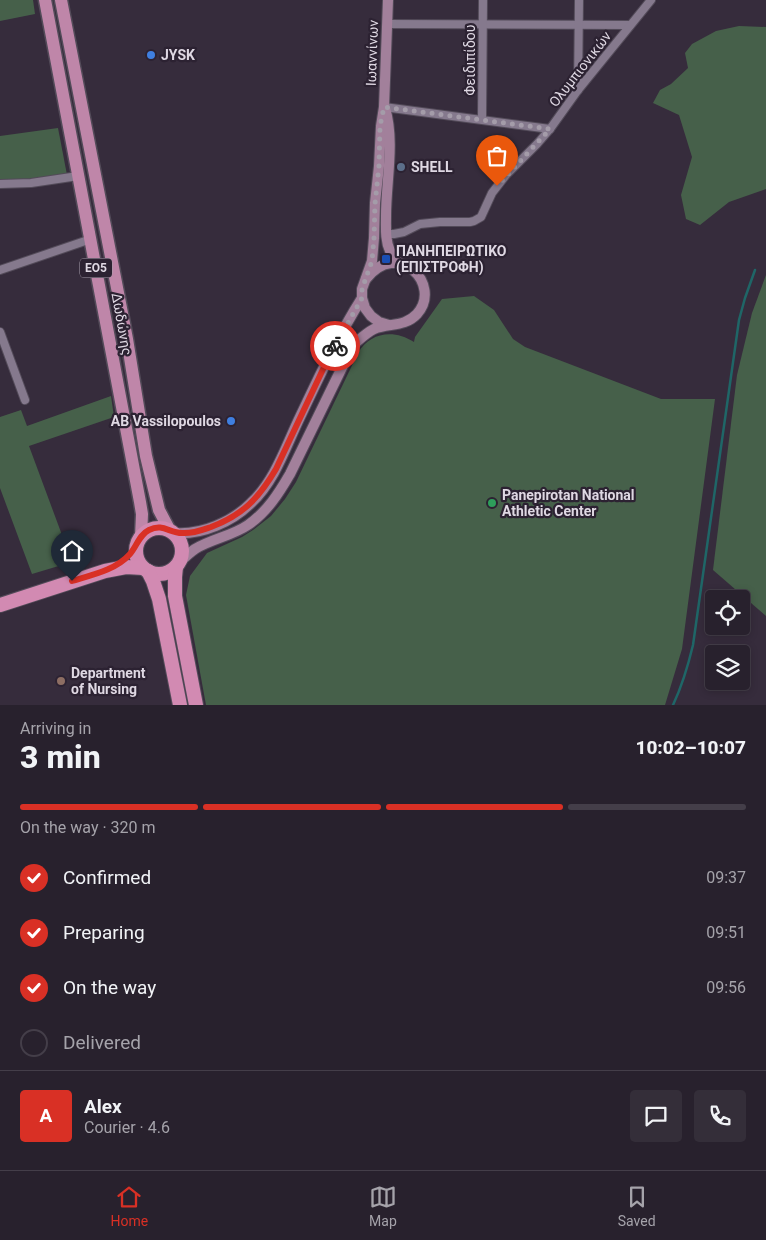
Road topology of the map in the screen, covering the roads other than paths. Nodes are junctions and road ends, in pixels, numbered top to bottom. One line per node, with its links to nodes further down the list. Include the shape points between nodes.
1 (45, 0): 15 (main road, Δωδώνης / ΕΟ5)
2 (61, 0): 26 (main road, Δωδώνης / ΕΟ5, via 126,330 152,481 159,510)
3 (388, 0): 7 (main road, Ιωαννίνων)
4 (483, 0): 8 (street, Φειδιπίδου)
5 (579, 0): 9 (street)
6 (651, 0): 10 (street, Ολυμπιονικών)
7 (386, 24): 8 (street); 12 (main road, Ιωαννίνων)
8 (483, 24): 9 (street); 13 (street, Φειδιπίδου)
9 (579, 25): 10 (street); 11 (street)
10 (630, 25): 11 (street, Ολυμπιονικών)
11 (578, 90): 14 (street, Ολυμπιονικών)
12 (384, 107): 13 (street); 17 (main road, via 389,125); 21 (main road, via 380,126 373,252)
13 (482, 120): 14 (street)
14 (550, 129): 17 (street, Ολυμπιονικών, via 497,186 478,219 420,224 404,232)
15 (78, 176): 16 (street); 18 (main road, Δωδώνης / ΕΟ5)
16 (0, 184)
17 (386, 234): 19 (main road, via 390,252)
18 (90, 239): 20 (street); 27 (main road, Δωδώνης / ΕΟ5, via 140,502)
19 (399, 263): 21 (main road, via 380,266); 23 (main road, via 417,274 425,294 418,314 400,325)
20 (0, 270)
21 (366, 279): 22 (main road)
22 (362, 298): 23 (main road, via 371,316); 26 (main road, via 325,365 276,469 260,494 220,524 192,533)
23 (390, 325): 28 (main road, via 365,334 353,346 290,474 259,517 196,548)
24 (0, 332): 25 (street)
25 (25, 400)
26 (172, 531): 27 (highway, via 157,527 145,532); 28 (highway, ΕΟ5, via 182,544)
27 (139, 541): 29 (highway, ΕΟ5, via 137,557); 30 (highway, via 124,560)
28 (178, 565): 29 (highway, via 166,573 154,574); 33 (highway, ΕΟ5, via 175,596)
29 (145, 569): 30 (highway, via 126,567); 32 (highway, ΕΟ5, via 153,580 159,599)
30 (105, 571): 31 (highway)
31 (0, 605)
32 (180, 705)
33 (196, 705)

